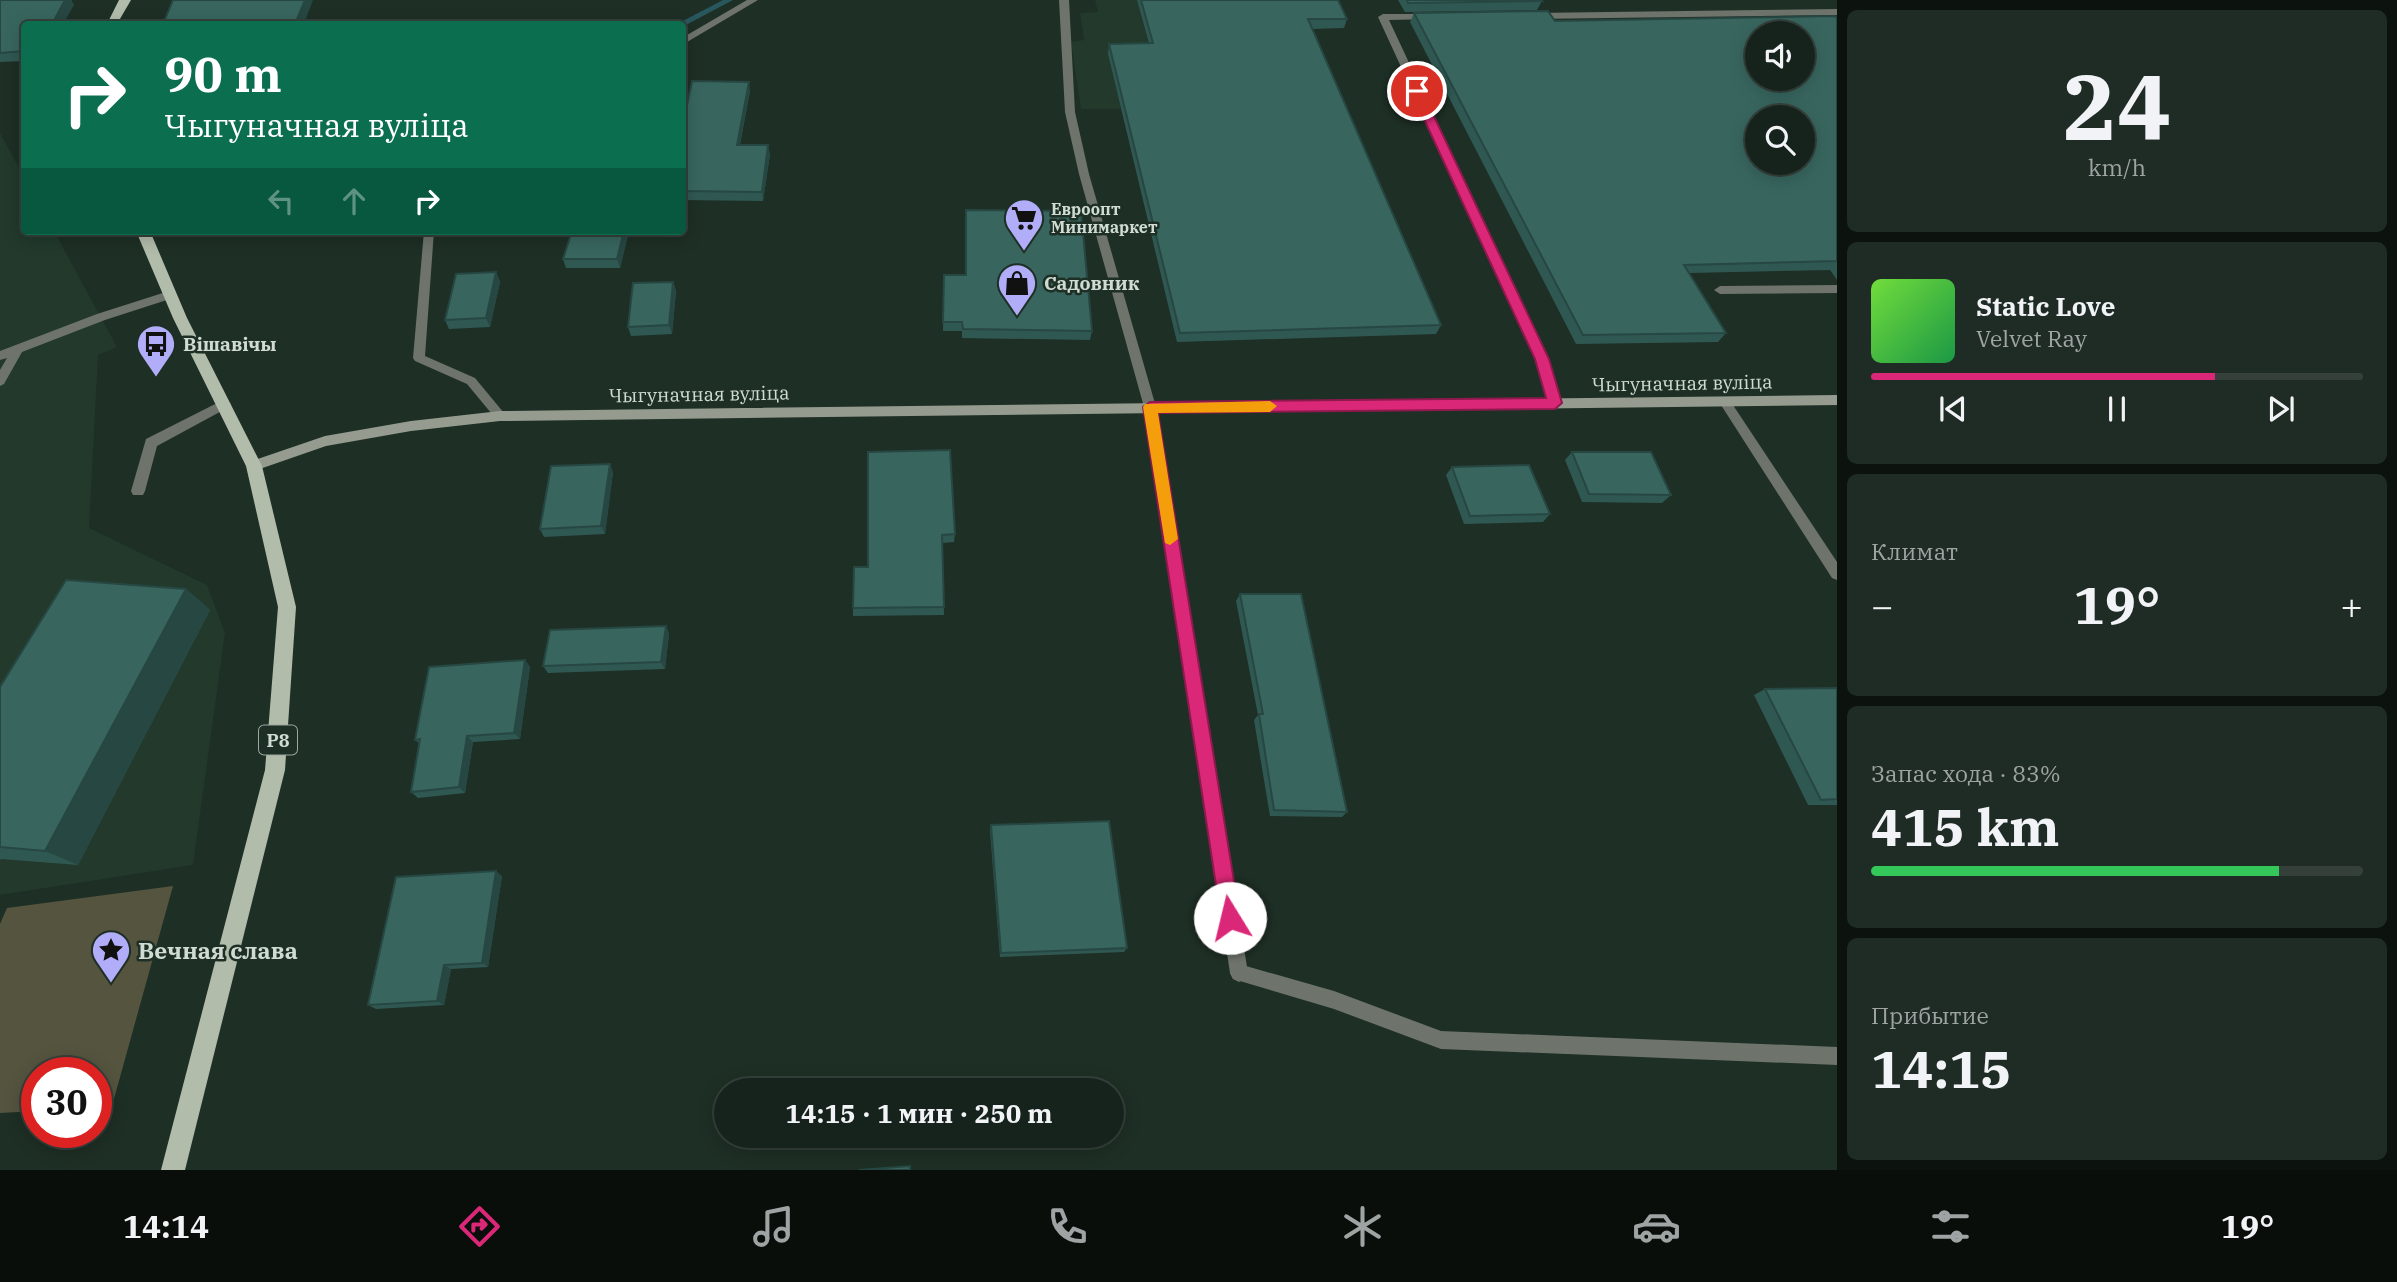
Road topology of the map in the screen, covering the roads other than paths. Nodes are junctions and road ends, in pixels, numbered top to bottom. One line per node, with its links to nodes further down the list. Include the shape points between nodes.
1 (125, 0): 7 (main road)
2 (753, 0): 8 (street)
3 (1065, 0): 21 (street, via 1070,112)
4 (1837, 12): 5 (street)
5 (1520, 16)
6 (1438, 17): 19 (street, via 1383,18 1542,359)
7 (114, 21)
8 (686, 40)
9 (145, 235): 13 (main road, Р8)
10 (429, 235): 22 (street, via 419,358 471,381)
11 (1837, 289): 12 (street)
12 (1720, 290)
13 (169, 295): 14 (street); 20 (main road, Р8)
14 (19, 347): 15 (street); 16 (street)
15 (0, 356)
16 (0, 381)
17 (1837, 400): 18 (street, Чыгуначная вуліца)
18 (1725, 402): 19 (street, Чыгуначная вуліца); 25 (street)
19 (1555, 403): 21 (street, Чыгуначная вуліца)
20 (225, 404): 23 (main road, Р8); 24 (street, via 151,443)
21 (1150, 407): 22 (street, Чыгуначная вуліца); 26 (street, via 1239,973 1334,1000 1441,1040)
22 (500, 416): 23 (street, Чыгуначная вуліца, via 325,441)
23 (254, 466): 27 (main road, Р8, via 287,607 275,770)
24 (138, 491)
25 (1837, 574)
26 (1837, 1056)
27 (173, 1170)

